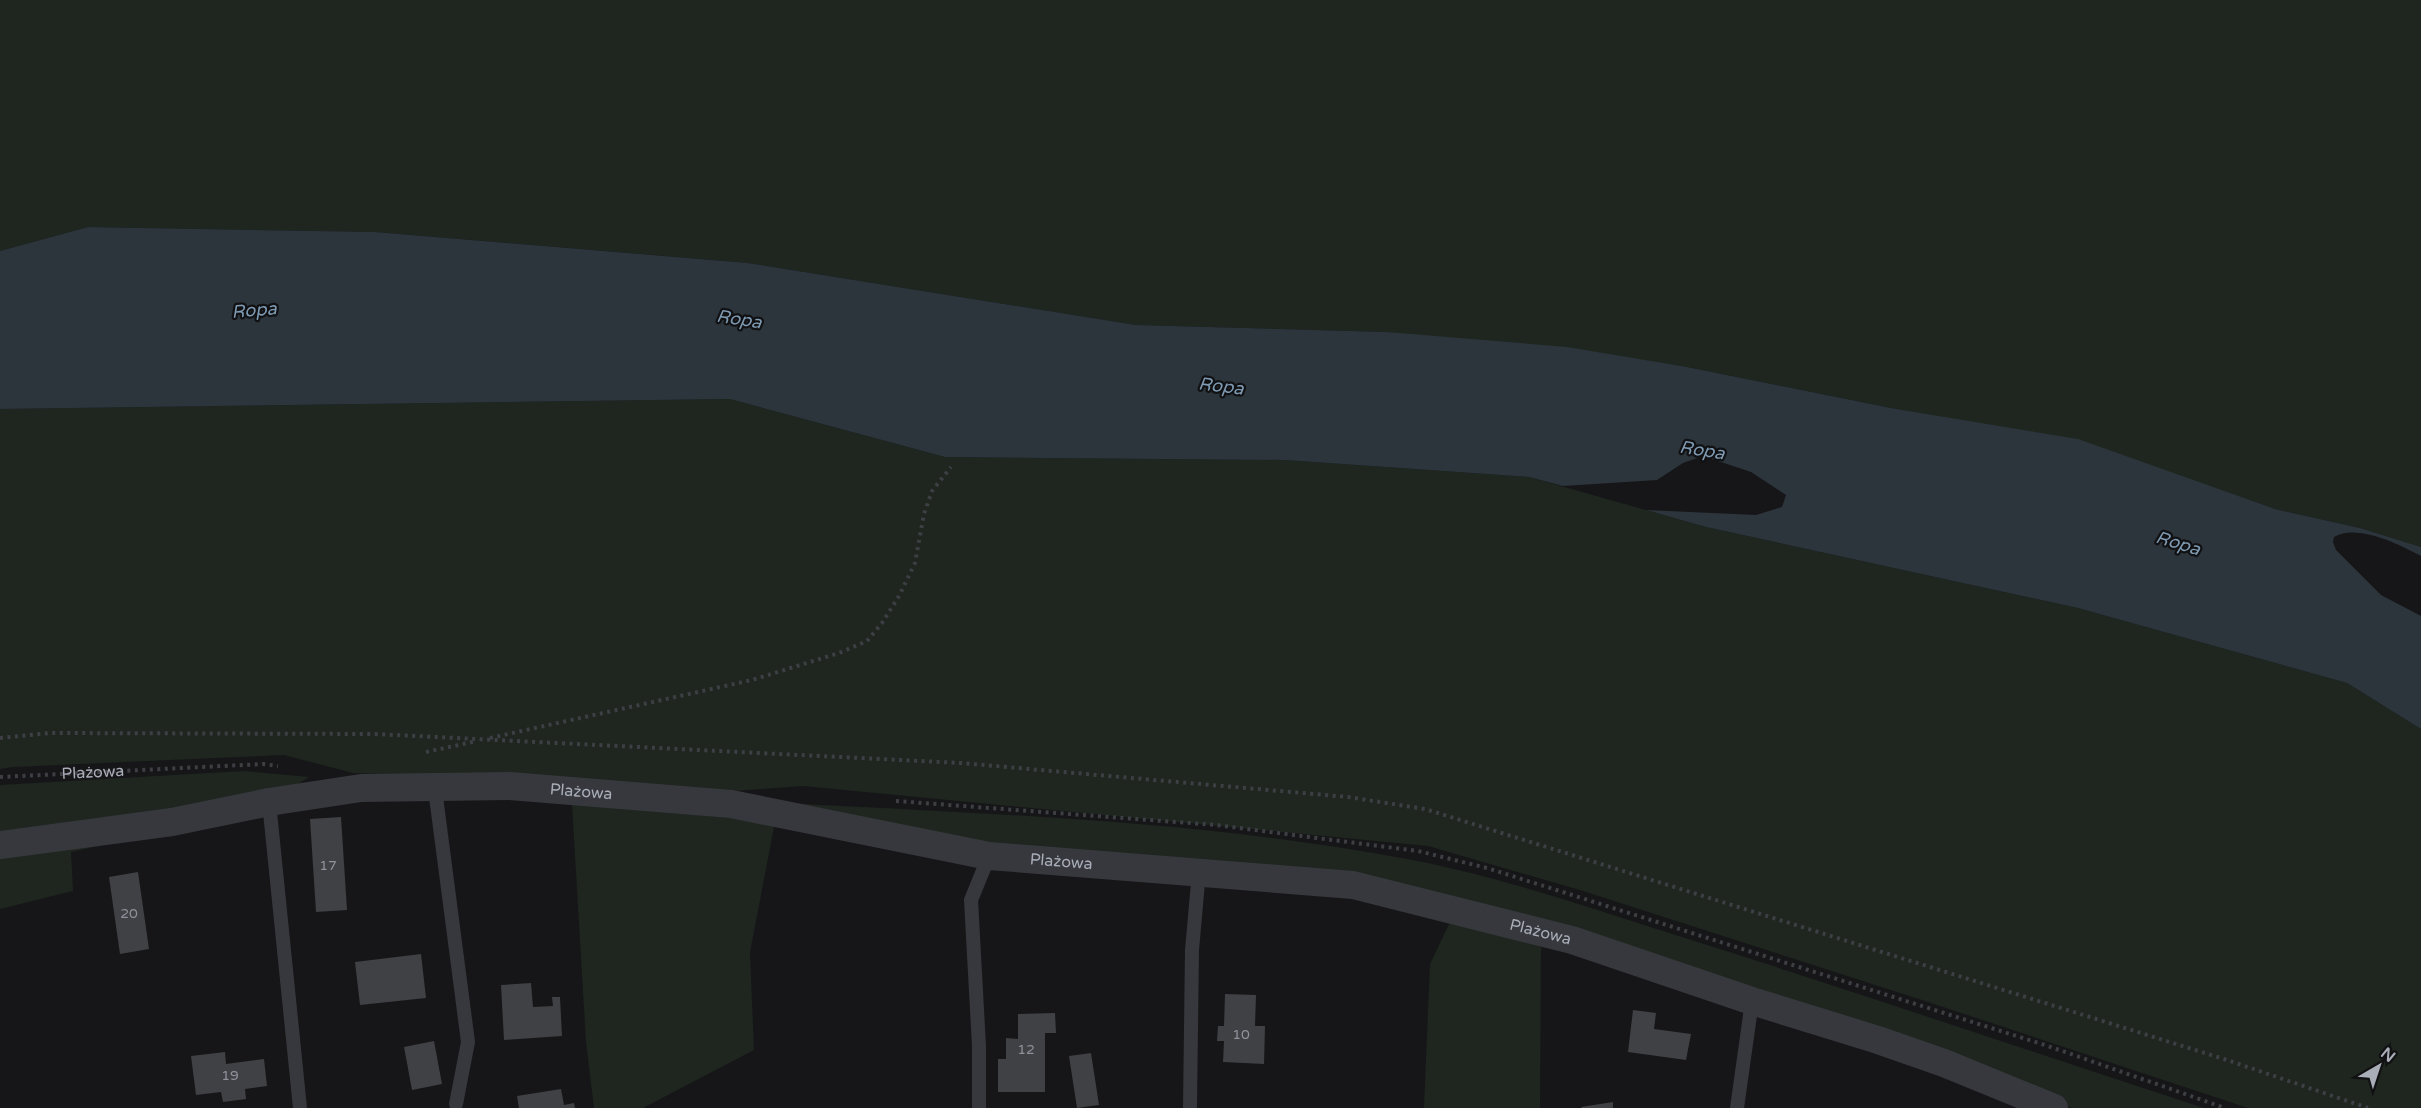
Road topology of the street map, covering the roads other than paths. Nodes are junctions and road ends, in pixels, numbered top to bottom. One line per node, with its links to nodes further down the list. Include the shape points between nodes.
1 (435, 789): 2 (street, Plażowa, via 361,788); 4 (street, Plażowa, via 510,786 731,804); 7 (lane, via 468,1042)
2 (269, 802): 3 (street, Plażowa, via 172,822); 8 (lane)
3 (0, 845)
4 (989, 856): 5 (street, Plażowa); 9 (lane, via 971,900)
5 (1199, 871): 6 (street, Plażowa, via 1353,885 1572,940); 10 (lane, via 1192,950)
6 (1752, 1001): 11 (lane); 12 (street, Plażowa, via 1889,1044)
7 (456, 1104)
8 (300, 1108)
9 (979, 1108)
10 (1190, 1108)
11 (1737, 1108)
12 (2054, 1108)

